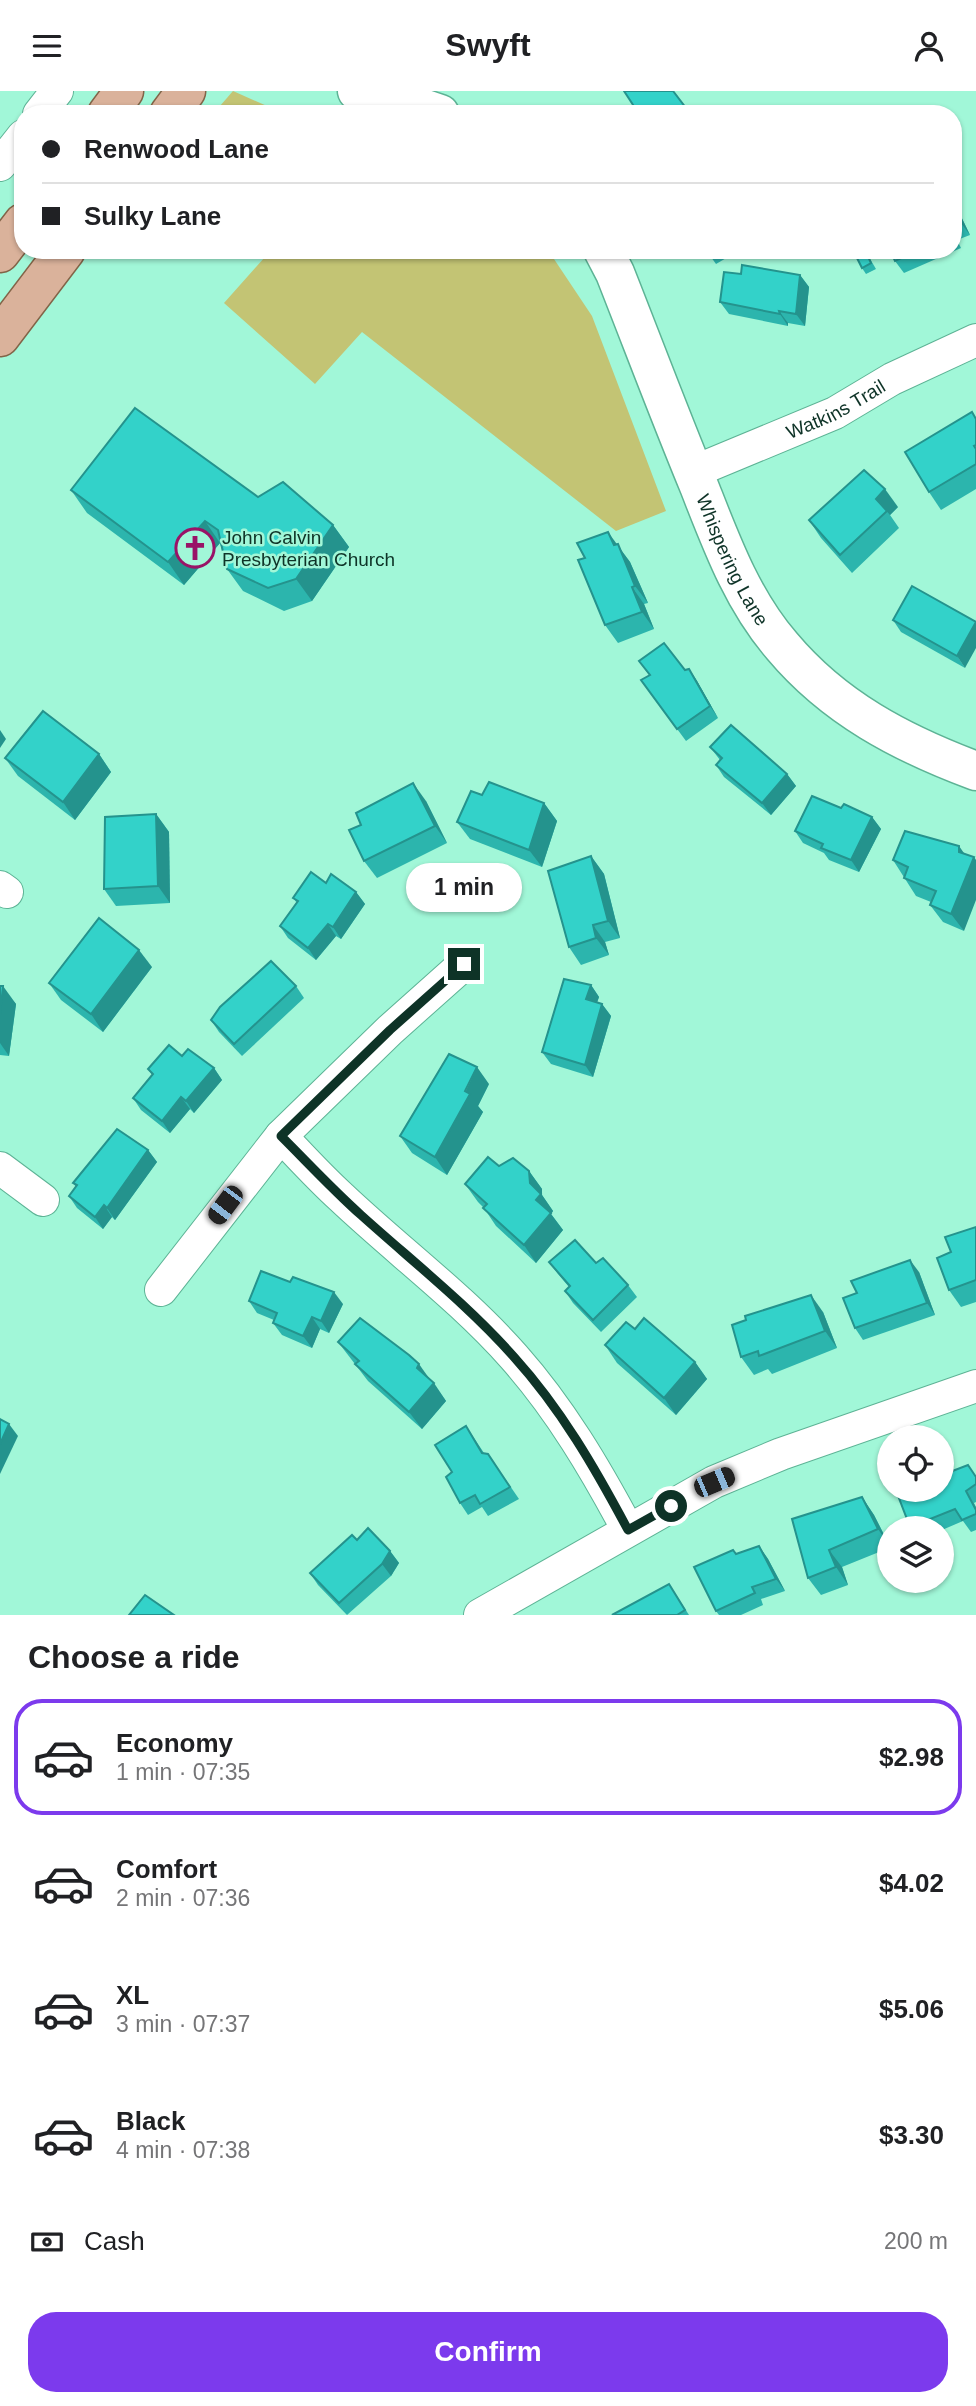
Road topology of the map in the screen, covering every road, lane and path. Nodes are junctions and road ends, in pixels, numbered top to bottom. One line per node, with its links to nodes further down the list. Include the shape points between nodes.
1 (57, 91): 3 (street)
2 (357, 91): 4 (street)
3 (46, 105)
4 (414, 105)
5 (14, 147): 6 (street)
6 (0, 165)
7 (14, 235): 8 (main road)
8 (0, 253)
9 (59, 259): 11 (main road)
10 (608, 259): 13 (street, Whispering Lane)
11 (0, 337)
12 (976, 340): 13 (street, Watkins Trail, via 892,379 835,413)
13 (693, 472): 14 (street, Whispering Lane, via 752,606 782,646 818,684 859,716 901,741)
14 (976, 771)
15 (464, 964): 16 (street)
16 (281, 1136): 19 (street); 21 (street, via 514,1356 558,1411)
17 (0, 1168): 18 (street)
18 (43, 1200)
19 (161, 1290)
20 (976, 1386): 21 (street, via 781,1454 714,1482)
21 (628, 1530): 22 (street)
22 (480, 1615)

